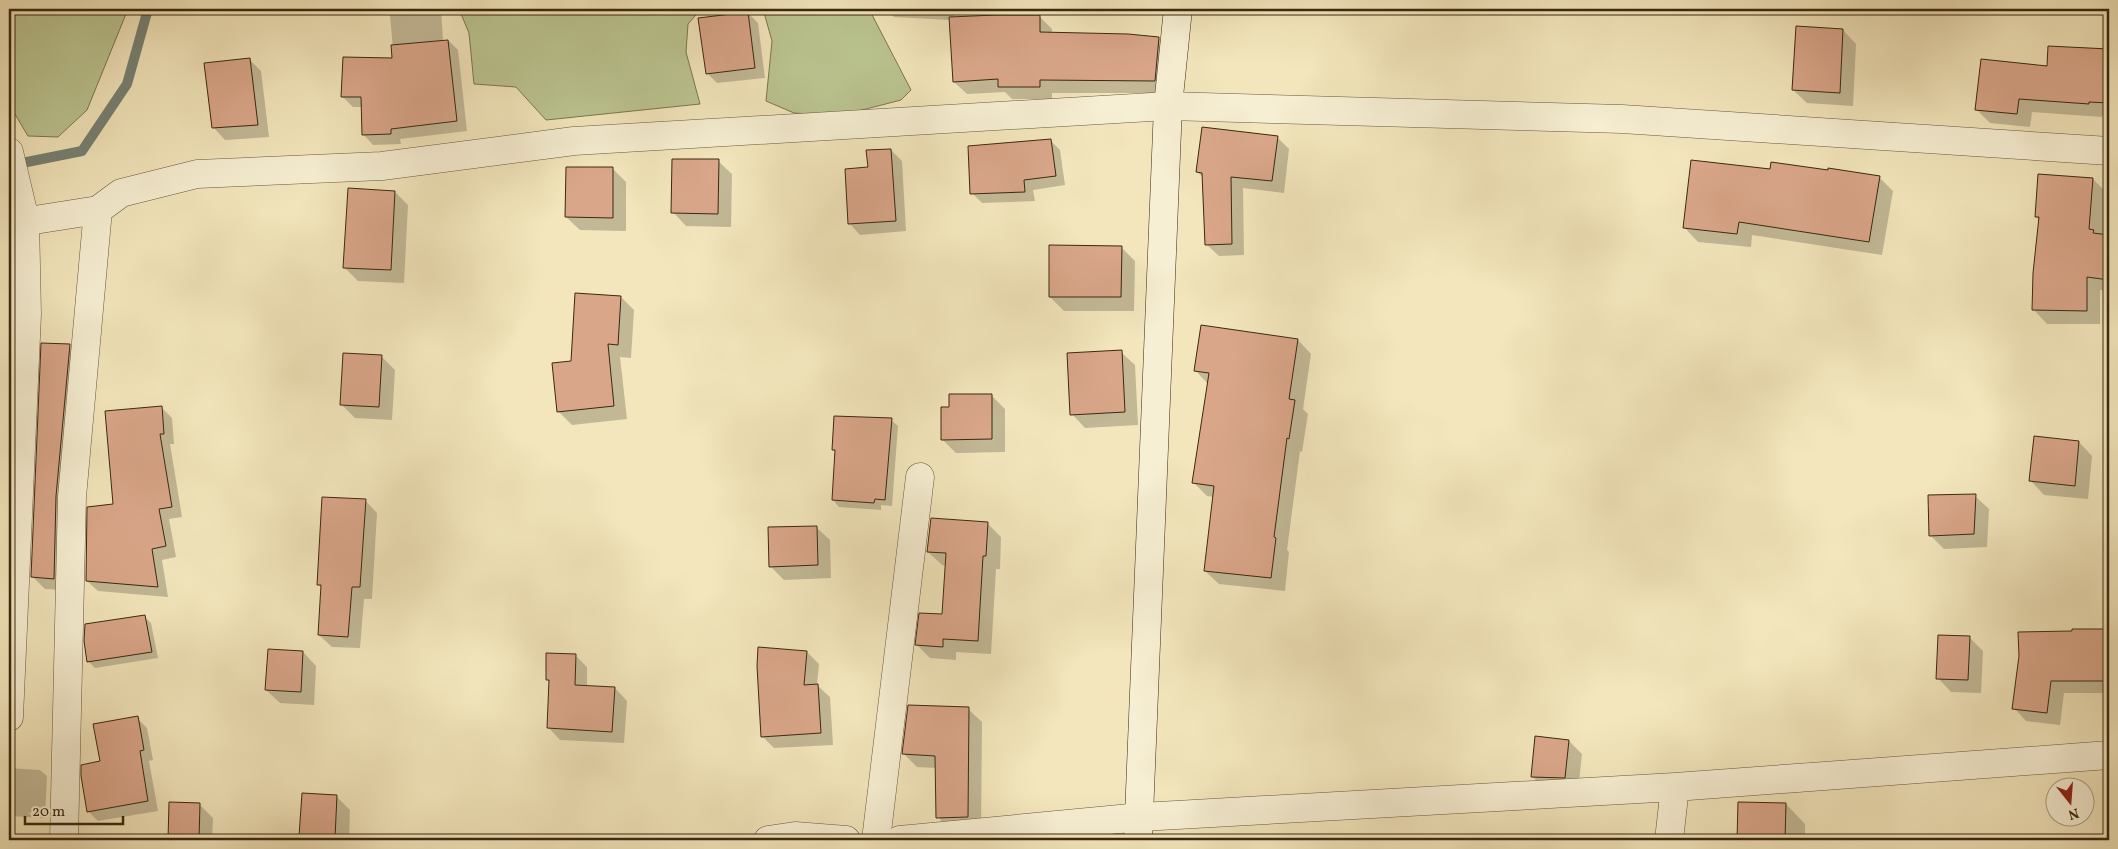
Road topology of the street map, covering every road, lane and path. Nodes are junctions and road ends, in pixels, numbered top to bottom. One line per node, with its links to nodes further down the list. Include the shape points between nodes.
1 (1178, 9): 2 (street)
2 (1168, 106): 3 (street, via 1622,119); 5 (street, via 574,140 382,166 197,174 121,192); 11 (street)
3 (2109, 151)
4 (9, 152): 6 (street, via 18,188)
5 (98, 210): 6 (street); 12 (street, via 72,497)
6 (17, 222): 8 (street, via 27,314)
7 (920, 477): 15 (street)
8 (9, 717)
9 (2109, 755): 10 (street)
10 (1675, 787): 11 (street); 17 (street)
11 (1139, 829): 16 (street)
12 (64, 840)
13 (768, 840): 14 (street, via 794,836)
14 (846, 840)
15 (876, 840)
16 (900, 840)
17 (1669, 840)

